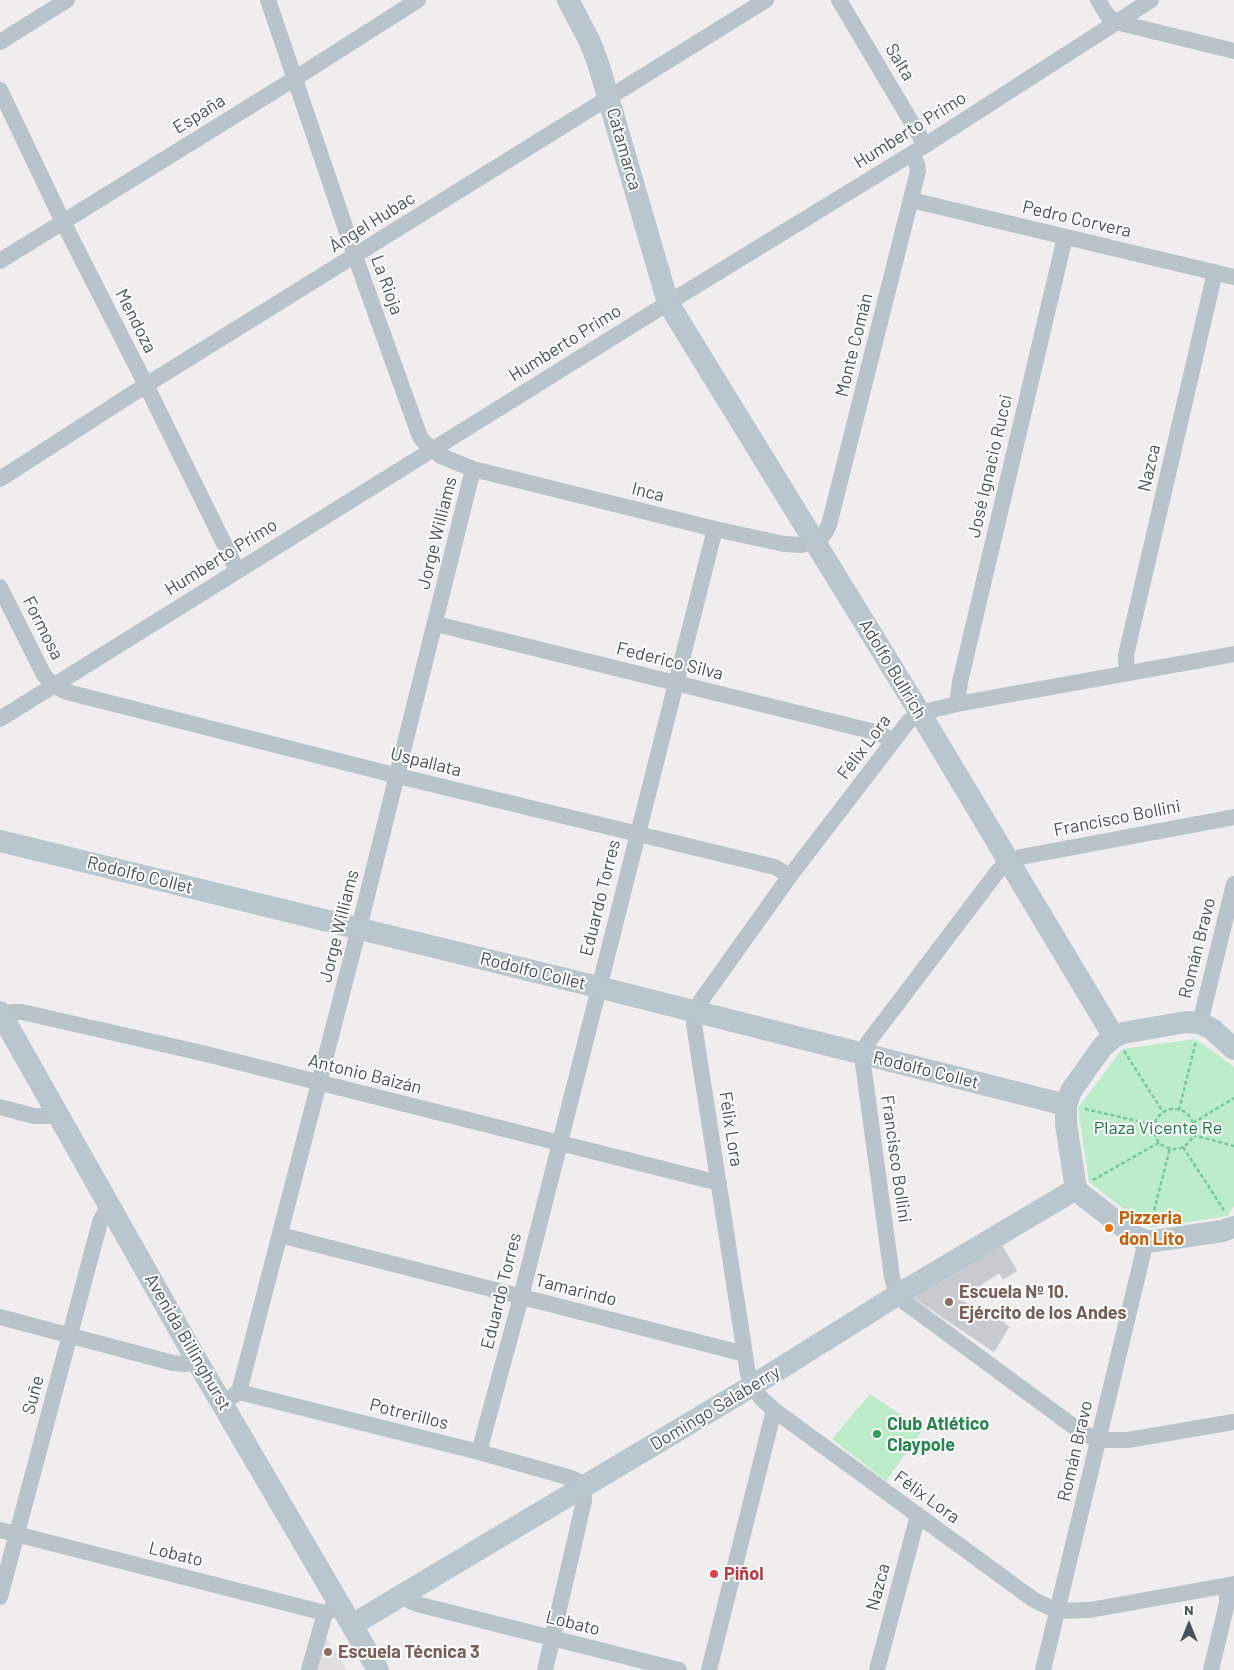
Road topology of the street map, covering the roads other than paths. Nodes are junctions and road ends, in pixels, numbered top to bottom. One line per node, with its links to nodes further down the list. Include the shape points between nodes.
1 (67, 0): 10 (street)
2 (268, 0): 12 (street, La Rioja)
3 (418, 0): 12 (street, España)
4 (568, 0): 14 (street, Catamarca, via 590,42)
5 (766, 0): 14 (street, Ángel Hubac)
6 (839, 0): 15 (street, Salta)
7 (1098, 0): 9 (street, via 1107,15)
8 (1151, 0): 9 (street, Humberto Primo)
9 (1116, 22): 11 (street); 15 (street, Humberto Primo)
10 (0, 42)
11 (1234, 51)
12 (294, 79): 18 (street, España); 20 (street, La Rioja)
13 (0, 90): 18 (street, Mendoza)
14 (609, 98): 20 (street, Ángel Hubac); 24 (street, Catamarca)
15 (925, 145): 16 (street, Humberto Primo)
16 (911, 154): 17 (street, Monte Comán, via 918,170); 24 (street, Humberto Primo)
17 (911, 200): 19 (street, Pedro Corvera); 30 (street, Monte Comán, via 833,513 825,534)
18 (63, 222): 21 (street, España); 25 (street, Mendoza)
19 (1065, 238): 22 (street, Pedro Corvera); 38 (street, José Ignacio Rucci)
20 (355, 256): 25 (street, Ángel Hubac); 26 (street, La Rioja, via 420,437)
21 (0, 261)
22 (1215, 272): 23 (street, Pedro Corvera); 35 (street, Nazca, via 1126,655)
23 (1234, 277)
24 (668, 303): 26 (street, Humberto Primo); 30 (street, Adolfo Bullrich)
25 (146, 385): 28 (street, Ángel Hubac); 31 (street, Mendoza)
26 (432, 450): 27 (street, La Rioja); 31 (street, Humberto Primo)
27 (473, 469): 29 (street, Inca); 33 (street, Jorge Williams)
28 (0, 479)
29 (715, 529): 30 (street, Inca, via 784,544); 36 (street, Eduardo Torres)
30 (815, 542): 39 (street, Adolfo Bullrich)
31 (237, 570): 37 (street, Humberto Primo)
32 (0, 587): 37 (street, Formosa)
33 (436, 624): 36 (street, Federico Silva); 42 (street, Jorge Williams)
34 (1234, 654): 35 (street, Félix Lora)
35 (1127, 673): 38 (street, Félix Lora)
36 (676, 683): 41 (street, Federico Silva, via 879,733); 44 (street, Eduardo Torres)
37 (52, 685): 40 (street, Humberto Primo); 42 (street, Uspallata, via 67,692)
38 (957, 704): 39 (street, Félix Lora)
39 (920, 713): 41 (street, Félix Lora); 46 (street, Adolfo Bullrich)
40 (0, 719)
41 (893, 741): 47 (street, Félix Lora)
42 (398, 776): 44 (street, Uspallata); 49 (street, Jorge Williams)
43 (1234, 817): 46 (street, Francisco Bollini, via 1020,857)
44 (636, 835): 47 (street, Uspallata, via 775,868); 50 (street, Eduardo Torres)
45 (0, 841): 49 (street, Rodolfo Collet)
46 (1009, 862): 54 (street, Adolfo Bullrich); 56 (street, Francisco Bollini, via 986,886 866,1045)
47 (790, 876): 52 (street, Félix Lora)
48 (1234, 884): 53 (street, Román Bravo)
49 (359, 928): 50 (street, Rodolfo Collet); 57 (street, Jorge Williams)
50 (598, 987): 52 (street, Rodolfo Collet); 61 (street, Eduardo Torres)
51 (1, 1013): 57 (street, Antonio Baizán, via 22,1012); 60 (street, Avenida Billinghurst)
52 (695, 1013): 56 (street, Rodolfo Collet); 62 (street, Félix Lora, via 694,1024)
53 (1200, 1022): 54 (street, via 1132,1032); 55 (street)
54 (1114, 1038): 58 (street, via 1103,1046 1071,1091)
55 (1234, 1049)
56 (864, 1054): 58 (street, Rodolfo Collet); 68 (street, Francisco Bollini, via 892,1277)
57 (319, 1083): 61 (street, Antonio Baizán); 66 (street, Jorge Williams)
58 (1066, 1105): 63 (street)
59 (0, 1107): 60 (street, via 34,1116)
60 (58, 1116): 64 (street, Avenida Billinghurst)
61 (559, 1142): 62 (street, Antonio Baizán); 69 (street, Eduardo Torres)
62 (719, 1183): 72 (street, Félix Lora)
63 (1076, 1189): 67 (street, via 1135,1236); 68 (street, Domingo Salaberry)
64 (109, 1205): 71 (street, Suñe, via 100,1222); 73 (street, Avenida Billinghurst)
65 (1231, 1221): 67 (street, via 1222,1231)
66 (280, 1235): 69 (street, Tamarindo); 75 (street, Jorge Williams)
67 (1146, 1241): 78 (street, Román Bravo)
68 (899, 1294): 74 (street, Domingo Salaberry); 78 (street, Francisco Bollini, via 906,1303 1081,1432)
69 (521, 1297): 72 (street, Tamarindo); 79 (street, Eduardo Torres)
70 (0, 1317): 71 (street)
71 (70, 1336): 73 (street, via 174,1362); 83 (street, Suñe)
72 (745, 1354): 74 (street, Félix Lora)
73 (197, 1361): 75 (street, Avenida Billinghurst)
74 (752, 1386): 76 (street, Félix Lora); 80 (street, Domingo Salaberry)
75 (231, 1397): 79 (street, Potrerillos); 87 (street, Avenida Billinghurst)
76 (774, 1410): 81 (street, Félix Lora); 95 (street)
77 (1234, 1422): 78 (street, Francisco Bollini, via 1128,1440)
78 (1098, 1440): 88 (street, Román Bravo)
79 (479, 1452): 80 (street, Potrerillos, via 571,1478)
80 (584, 1487): 85 (street, Domingo Salaberry); 90 (street, via 584,1501)
81 (918, 1515): 88 (street, Félix Lora, via 1034,1600); 96 (street, Nazca)
82 (0, 1530): 83 (street, Lobato)
83 (16, 1534): 86 (street, Suñe); 87 (street, Lobato)
84 (1230, 1585): 88 (street, Félix Lora, via 1090,1610); 98 (street)
85 (402, 1594): 89 (street, Domingo Salaberry); 90 (street, Lobato, via 417,1604)
86 (0, 1596)
87 (333, 1609): 89 (street, Avenida Billinghurst); 91 (street)
88 (1057, 1611): 97 (street, Román Bravo)
89 (352, 1624): 92 (street, Avenida Billinghurst)
90 (552, 1638): 93 (street); 94 (street, Lobato)
91 (309, 1670)
92 (378, 1670)
93 (544, 1670)
94 (679, 1670)
95 (709, 1670)
96 (877, 1670)
97 (1043, 1670)
98 (1211, 1670)

